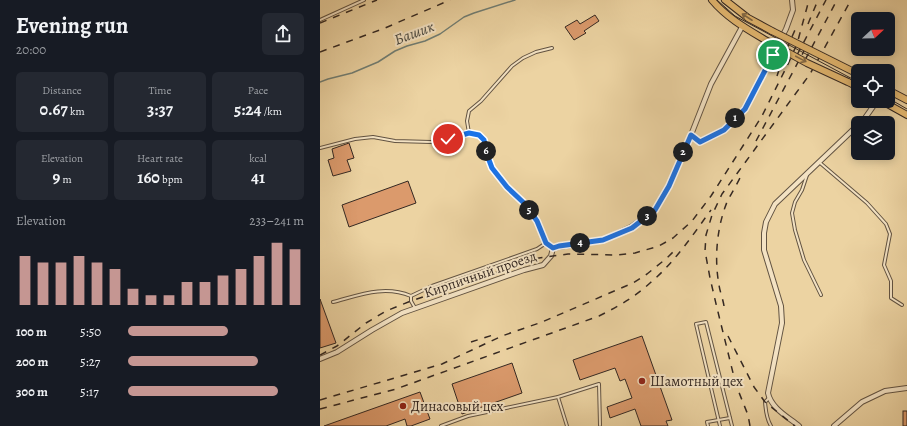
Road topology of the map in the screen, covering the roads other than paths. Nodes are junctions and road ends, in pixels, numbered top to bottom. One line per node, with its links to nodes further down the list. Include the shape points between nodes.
1 (364, 0): 5 (lane)
2 (712, 0): 6 (main road)
3 (725, 0): 8 (main road, one-way to 3, bridge, via 748,18)
4 (792, 0): 16 (street, via 793,10 786,29 745,109 724,130 700,142)
5 (320, 20)
6 (742, 27): 9 (main road, one-way to 9, bridge); 16 (street, Кирпичный проезд, via 711,84)
7 (552, 48): 15 (lane, via 536,52 512,66 470,111 467,121)
8 (851, 70)
9 (851, 84)
10 (895, 94): 11 (main road)
11 (907, 100)
12 (894, 108): 13 (main road)
13 (907, 115)
14 (851, 132): 18 (street)
15 (469, 133): 17 (lane, via 431,142 395,141 373,137); 20 (lane, via 479,135 484,140 492,168 525,204 537,221)
16 (691, 135): 21 (street, Кирпичный проезд, via 669,186 655,210 632,228 603,240)
17 (320, 148)
18 (819, 162): 19 (street); 25 (lane, via 867,203 886,224 890,234 884,265 891,281 891,298)
19 (807, 174): 22 (lane, via 792,212 804,260); 30 (street, via 776,204 766,222 764,233 764,250 781,306 782,323)
20 (546, 243): 21 (lane); 23 (lane, via 537,249 432,286)
21 (553, 248): 26 (street, Кирпичный проезд, via 551,256 543,265)
22 (821, 295)
23 (411, 296): 24 (lane, via 401,292 375,291); 26 (lane)
24 (333, 302)
25 (902, 305)
26 (416, 308): 27 (street, Кирпичный проезд, via 402,313 337,352)
27 (320, 359)
28 (907, 388): 41 (street, via 885,391 862,402)
29 (558, 397): 33 (lane, via 599,384); 34 (lane, via 468,416); 35 (lane)
30 (769, 398): 39 (lane, via 765,402); 40 (street, via 777,409)
31 (730, 418): 32 (lane); 32 (lane, via 706,322 696,324); 38 (lane)
32 (718, 419): 36 (lane, via 707,422); 37 (lane)
33 (600, 425)
34 (441, 426)
35 (567, 426)
36 (708, 426)
37 (720, 426)
38 (732, 426)
39 (771, 426)
40 (799, 426)
41 (834, 426)

